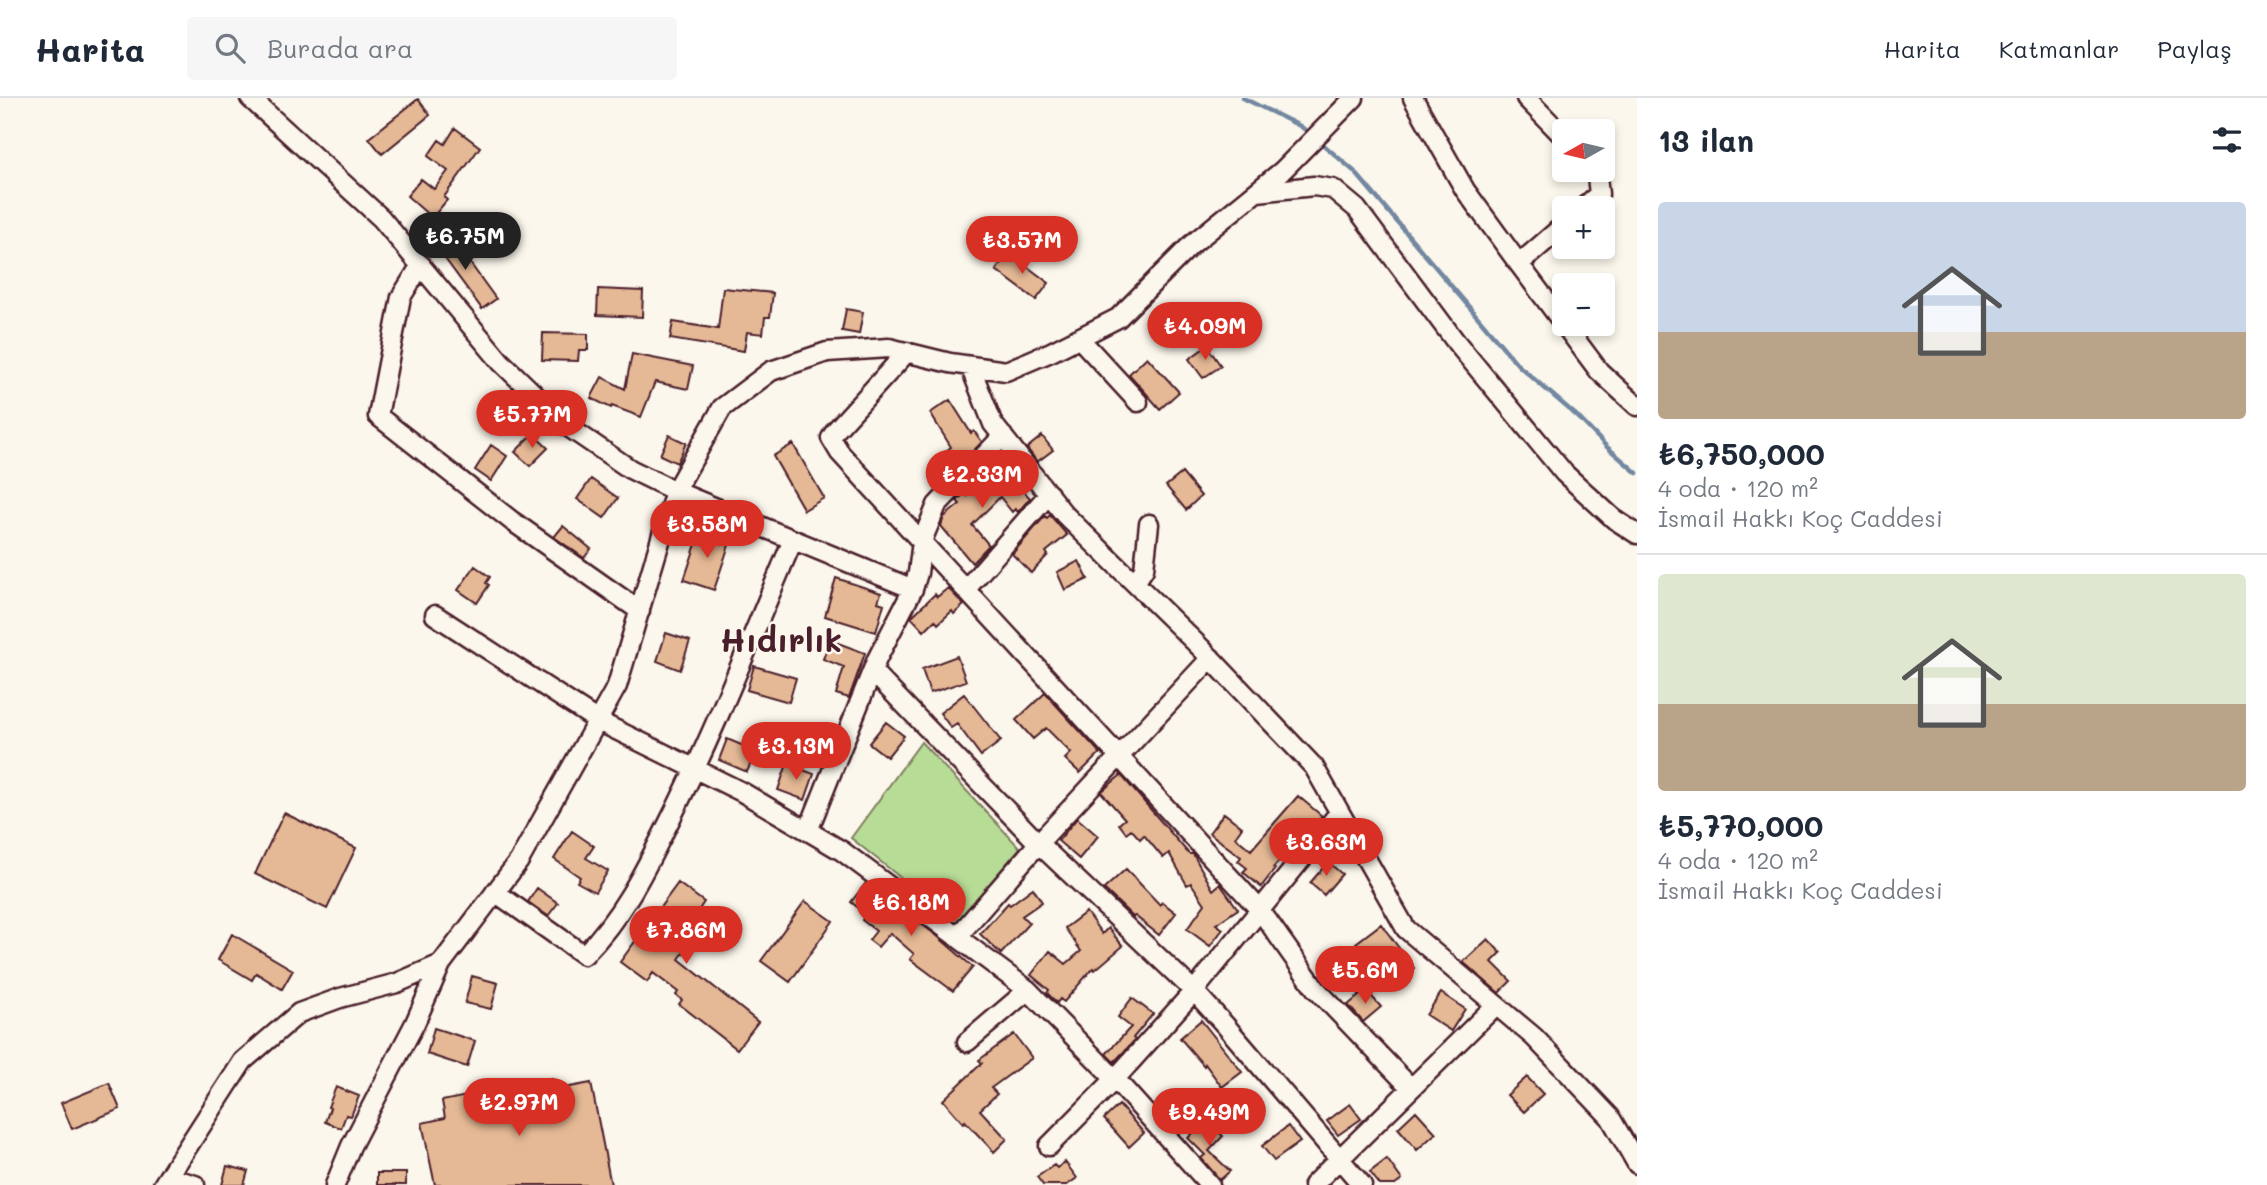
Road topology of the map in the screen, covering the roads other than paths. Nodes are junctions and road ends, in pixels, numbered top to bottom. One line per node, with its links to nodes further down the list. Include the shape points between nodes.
1 (250, 98): 9 (street, via 381,218)
2 (1354, 98): 6 (street)
3 (1413, 98): 8 (street, via 1465,190)
4 (1527, 98): 5 (street)
5 (1552, 124)
6 (1256, 192): 10 (street, via 1191,245 1118,318); 19 (street, via 1314,186 1333,189 1357,209 1456,342 1564,473)
7 (1552, 235): 8 (street)
8 (1519, 264): 14 (street, via 1600,370)
9 (421, 265): 16 (street, via 501,362 566,426 630,469); 25 (street, via 401,297 378,416 512,521)
10 (1079, 338): 12 (street, via 1006,371); 13 (street)
11 (906, 352): 12 (street); 16 (street, via 889,348 827,352 771,371 722,408); 21 (street, via 831,438)
12 (970, 366): 15 (street, via 993,424)
13 (1138, 402)
14 (1637, 406)
15 (1003, 436): 17 (street); 21 (street, via 937,505)
16 (675, 491): 20 (street); 25 (street)
17 (1049, 494): 22 (street); 24 (street)
18 (1149, 524): 22 (street, via 1144,569)
19 (1637, 534)
20 (793, 540): 23 (street); 31 (street)
21 (922, 541): 23 (street); 24 (street)
22 (1135, 583): 27 (street)
23 (913, 589): 28 (street)
24 (966, 589): 30 (street)
25 (640, 611): 29 (street, via 617,686)
26 (435, 615): 29 (street)
27 (1211, 659): 30 (street); 32 (street, via 1314,767)
28 (873, 671): 33 (street); 34 (street)
29 (598, 720): 31 (street); 35 (street, via 519,860)
30 (1119, 756): 34 (street); 36 (street)
31 (696, 769): 33 (street); 35 (street, via 626,905 584,955)
32 (1339, 813): 36 (street); 41 (street, via 1406,929)
33 (808, 831): 37 (street, via 842,850)
34 (1038, 843): 37 (street); 40 (street)
35 (495, 892): 38 (street)
36 (1260, 910): 40 (street); 44 (street, via 1315,989)
37 (957, 937): 39 (street)
38 (441, 964): 48 (street, via 397,983 299,1013 243,1061); 50 (street)
39 (1028, 990): 42 (street); 43 (street)
40 (1194, 991): 43 (street); 46 (street)
41 (1496, 1005): 44 (street); 47 (street, via 1534,1037 1611,1117)
42 (967, 1042)
43 (1115, 1079): 45 (street); 51 (street)
44 (1410, 1087): 46 (street)
45 (1049, 1146)
46 (1340, 1157): 52 (street); 53 (street)
47 (1637, 1164)
48 (165, 1181): 49 (street)
49 (195, 1185)
50 (335, 1185)
51 (1210, 1185)
52 (1313, 1185)
53 (1362, 1185)

